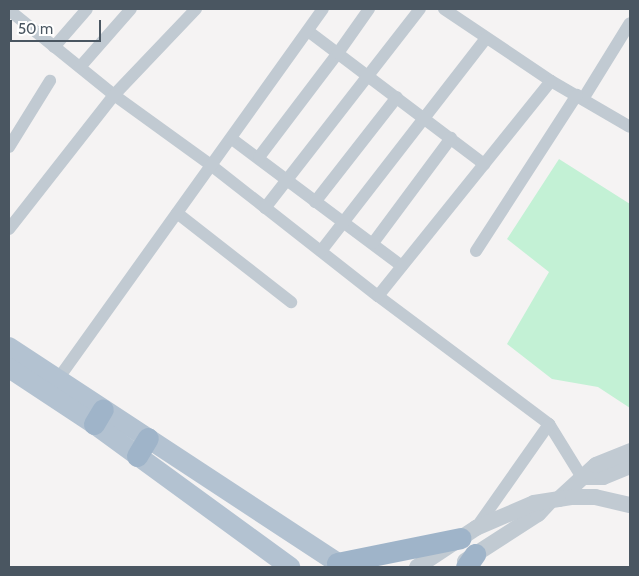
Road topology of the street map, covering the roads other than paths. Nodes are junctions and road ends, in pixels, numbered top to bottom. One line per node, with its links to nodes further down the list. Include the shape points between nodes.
1 (87, 9): 13 (street)
2 (131, 9): 15 (street)
3 (196, 9): 19 (street)
4 (323, 9): 11 (street)
5 (369, 9): 14 (street)
6 (420, 9): 16 (street)
7 (444, 9): 12 (street)
8 (9, 10): 9 (street)
9 (15, 19): 13 (street)
10 (630, 23): 21 (street)
11 (308, 31): 14 (street); 25 (street)
12 (486, 38): 18 (street); 22 (street)
13 (54, 47): 15 (street)
14 (338, 53): 16 (street); 27 (street)
15 (80, 67): 19 (street)
16 (368, 76): 20 (street); 30 (street)
17 (50, 81): 26 (street)
18 (551, 81): 21 (street); 28 (street)
19 (114, 95): 29 (street); 35 (street)
20 (397, 97): 22 (street); 31 (street)
21 (580, 97): 23 (street); 38 (street)
22 (425, 117): 24 (street); 34 (street)
23 (630, 127)
24 (452, 138): 28 (street); 36 (street)
25 (232, 139): 27 (street); 29 (street)
26 (9, 147)
27 (259, 157): 30 (street)
28 (484, 164): 39 (street)
29 (212, 166): 32 (street); 33 (street)
30 (287, 179): 31 (street); 32 (street)
31 (315, 202): 34 (street)
32 (265, 208): 37 (street)
33 (177, 214): 41 (street); 44 (street)
34 (344, 222): 36 (street); 37 (street)
35 (9, 229)
36 (373, 243): 39 (street)
37 (321, 251): 40 (street)
38 (476, 251)
39 (402, 266): 40 (street)
40 (378, 296): 46 (street)
41 (291, 302)
42 (9, 346): 44 (main road)
43 (9, 368): 45 (main road)
44 (58, 379): 45 (main road)
45 (98, 417): 47 (main road)
46 (549, 424): 50 (street); 53 (street)
47 (142, 447): 54 (main road); 55 (main road)
48 (630, 451): 50 (street, via 596,465)
49 (630, 466): 50 (street, via 603,477)
50 (584, 478): 51 (street)
51 (554, 501): 52 (street, via 595,497); 53 (street, via 538,514); 53 (street, via 534,503)
52 (630, 505)
53 (469, 547): 54 (highway); 56 (street); 57 (street)
54 (341, 565)
55 (290, 567)
56 (417, 567)
57 (457, 567)

